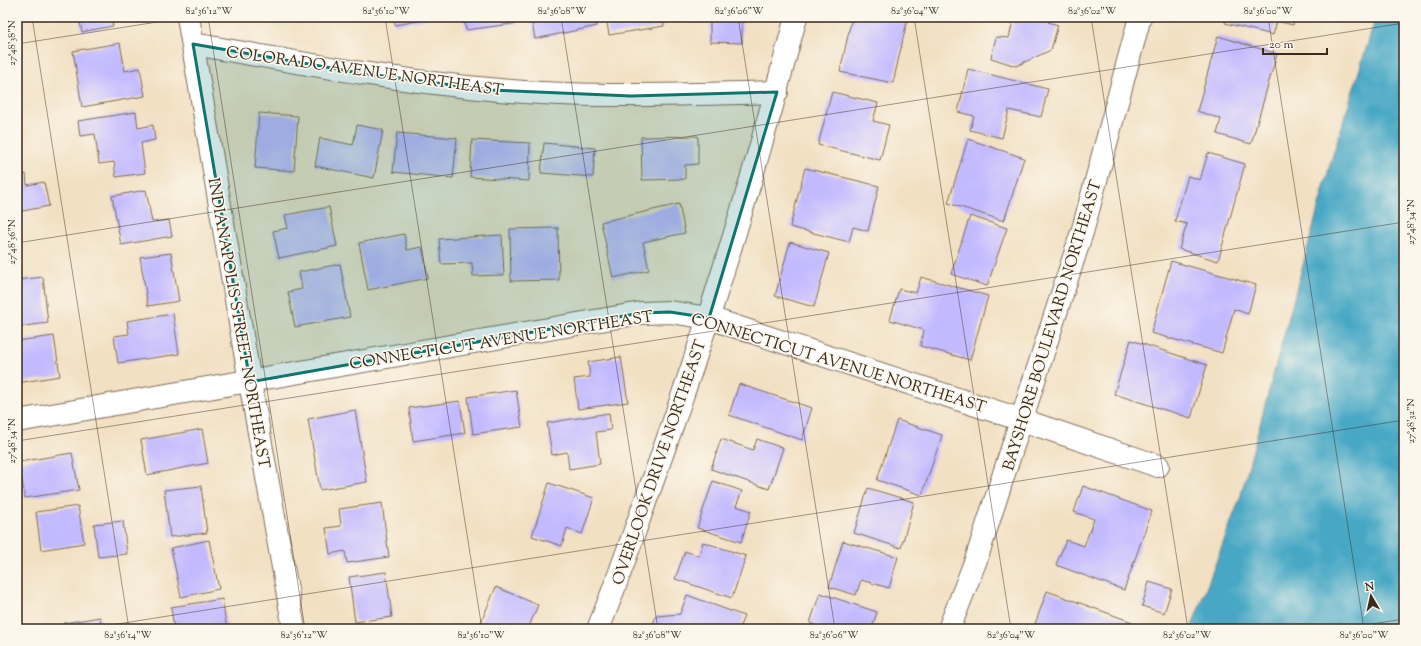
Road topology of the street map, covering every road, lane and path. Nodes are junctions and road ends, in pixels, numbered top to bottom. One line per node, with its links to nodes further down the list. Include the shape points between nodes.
1 (188, 17): 4 (street, INDIANAPOLIS STREET NORTHEAST)
2 (796, 17): 5 (street, OVERLOOK DRIVE NORTHEAST)
3 (1140, 17): 8 (street, BAYSHORE BOULEVARD NORTHEAST, via 1084,229)
4 (193, 44): 5 (street, COLORADO AVENUE NORTHEAST, via 360,73 490,90 631,96); 7 (street, INDIANAPOLIS STREET NORTHEAST)
5 (777, 92): 6 (street, OVERLOOK DRIVE NORTHEAST)
6 (708, 318): 7 (street, CONNECTICUT AVENUE NORTHEAST, via 670,312 641,313); 8 (street, CONNECTICUT AVENUE NORTHEAST); 12 (street, OVERLOOK DRIVE NORTHEAST)
7 (250, 382): 9 (street, CONNECTICUT AVENUE NORTHEAST); 11 (street, INDIANAPOLIS STREET NORTHEAST)
8 (1022, 420): 10 (street, CONNECTICUT AVENUE NORTHEAST); 13 (street, BAYSHORE BOULEVARD NORTHEAST, via 977,557)
9 (17, 421)
10 (1158, 466)
11 (294, 629)
12 (598, 629)
13 (949, 629)

